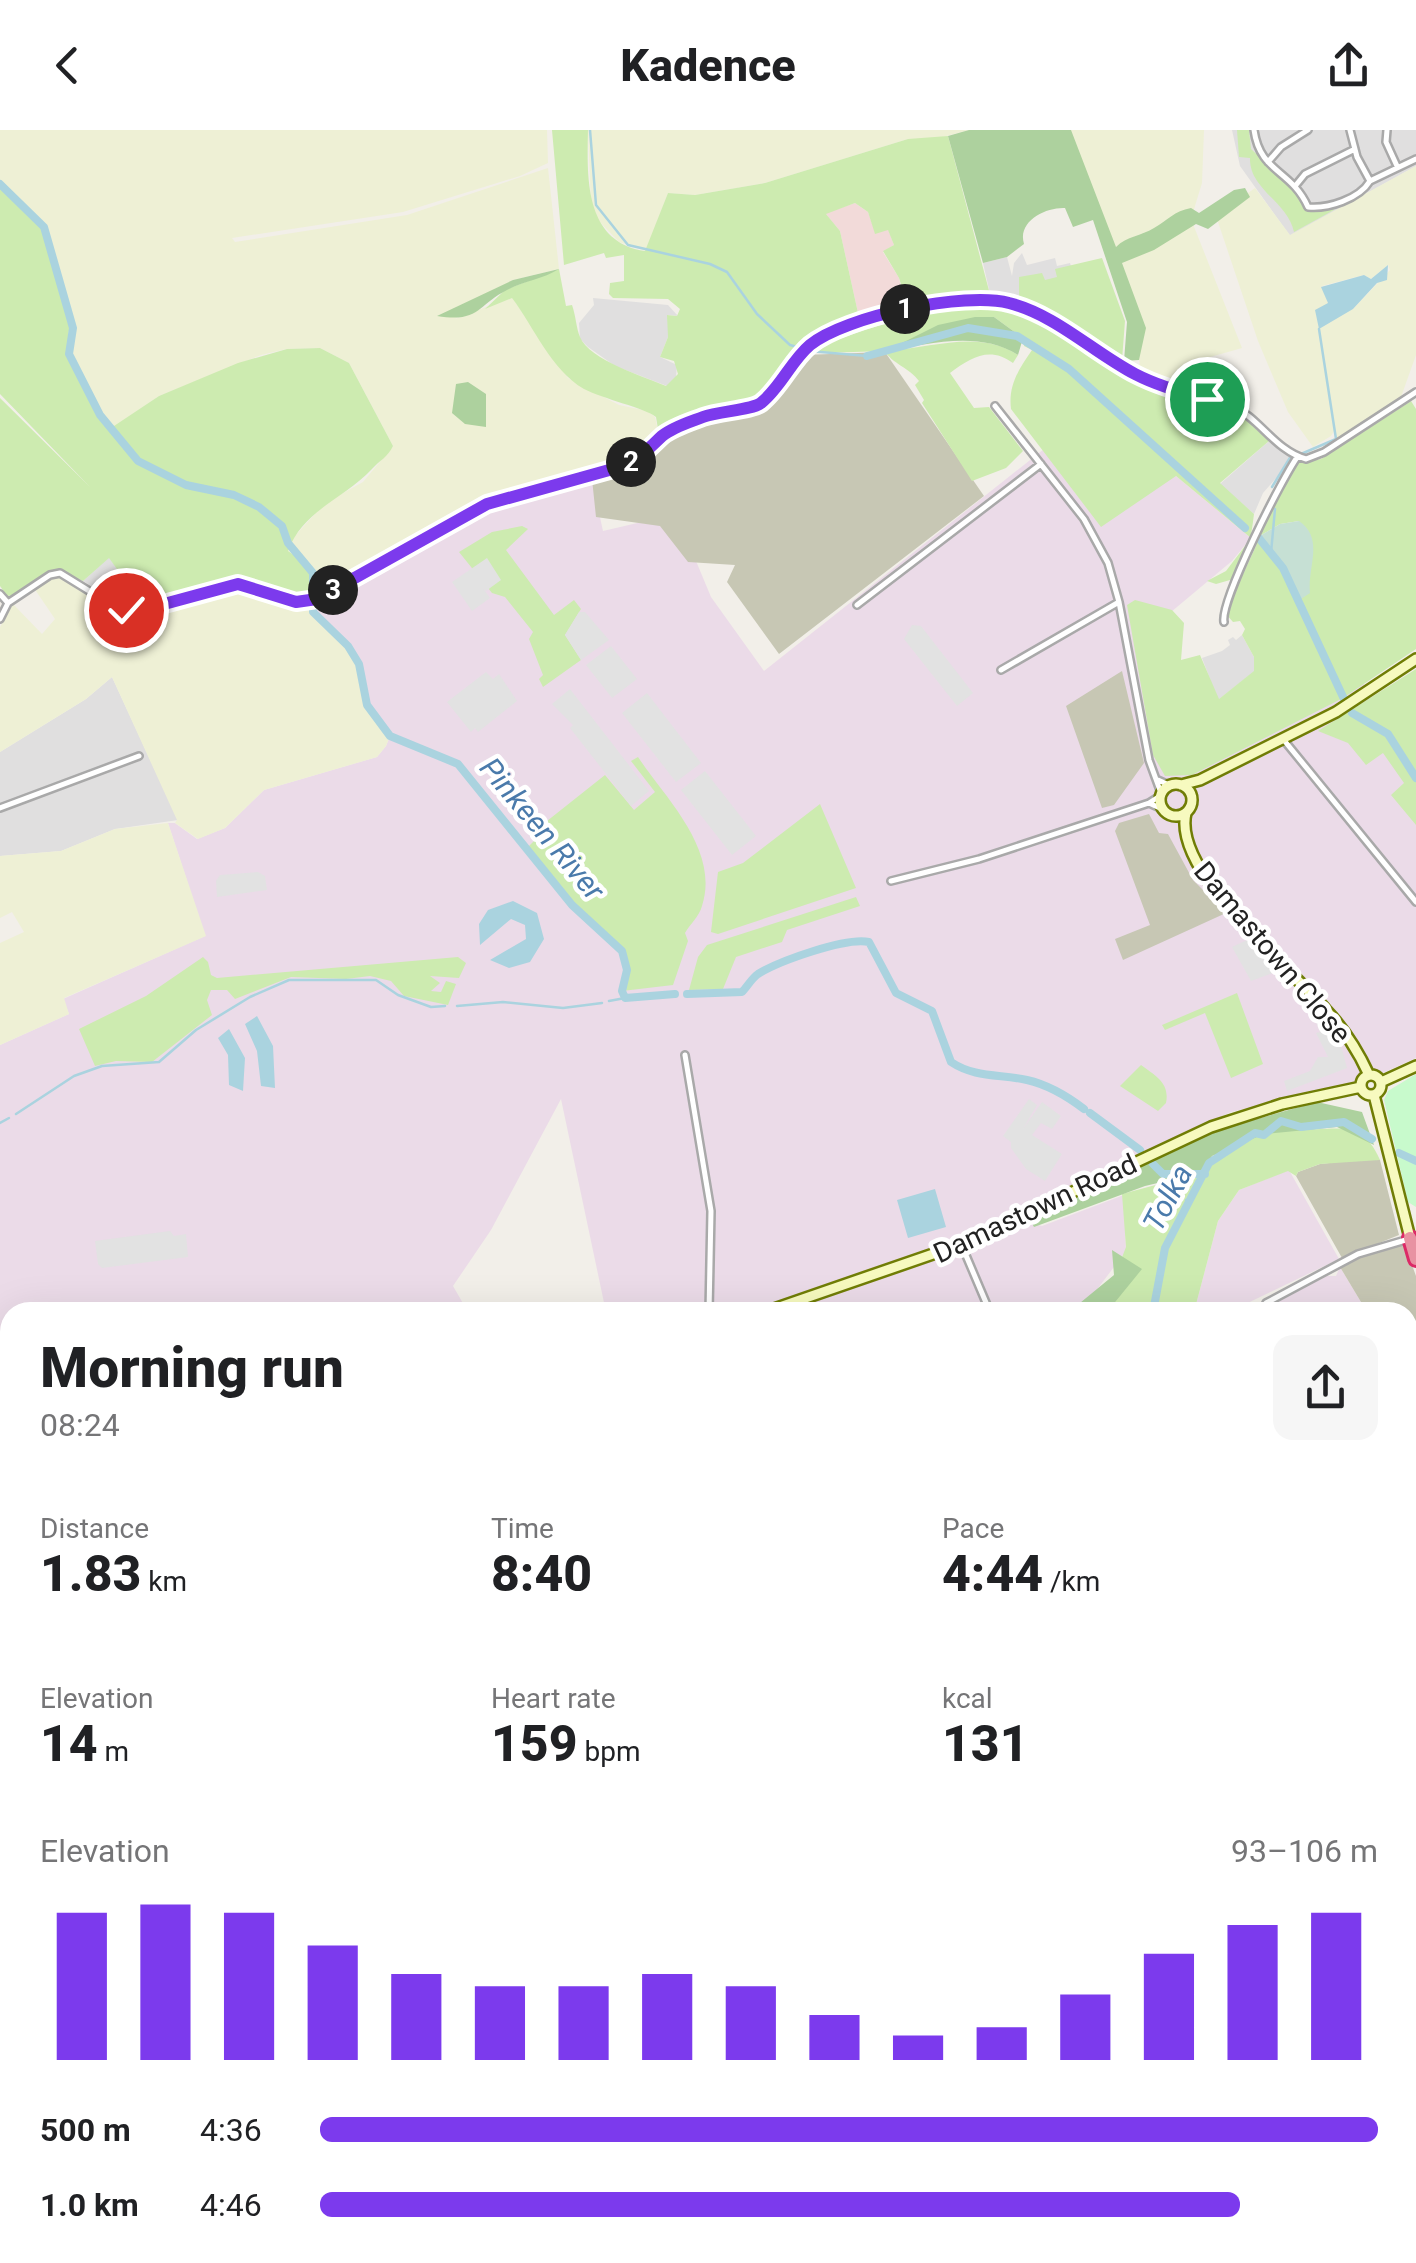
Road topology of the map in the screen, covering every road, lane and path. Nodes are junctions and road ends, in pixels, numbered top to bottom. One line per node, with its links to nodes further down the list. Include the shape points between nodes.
1 (1254, 130): 7 (street, via 1256,151)
2 (1308, 130): 7 (street)
3 (1350, 130): 5 (street)
4 (1387, 130): 8 (street)
5 (1355, 149): 9 (street); 10 (street)
6 (1416, 159): 8 (street)
7 (1268, 162): 10 (street)
8 (1397, 166): 9 (street)
9 (1370, 181): 10 (street, via 1339,203 1314,209)
10 (1296, 185)
11 (1416, 392): 13 (street, via 1324,452)
12 (996, 406): 14 (street)
13 (1298, 456): 17 (street, via 1232,406 1146,380 1042,316 981,299 904,310 841,330 800,354 754,407 723,409 677,427 620,467 487,504 313,601 238,584 126,610 60,572); 20 (street, via 1266,507 1224,606)
14 (1041, 464): 16 (street, via 1092,531); 18 (street)
15 (0, 594): 17 (street)
16 (1119, 602): 22 (street); 27 (street, via 1150,760)
17 (8, 603): 19 (street)
18 (857, 605)
19 (0, 619)
20 (1224, 622)
21 (1416, 659): 23 (street)
22 (1000, 670)
23 (1283, 739): 25 (street); 36 (street)
24 (140, 756): 30 (street)
25 (1200, 780): 26 (street); 28 (street)
26 (1181, 785): 27 (street); 28 (street)
27 (1163, 791): 29 (street); 31 (street)
28 (1190, 793): 32 (street)
29 (1149, 804): 31 (street); 35 (street)
30 (0, 808)
31 (1162, 808): 33 (street)
32 (1186, 812): 33 (street); 34 (street, Damastown Close)
33 (1172, 816): 34 (street, Damastown Close)
34 (1183, 827): 39 (street, Damastown Close, via 1210,883 1331,1015)
35 (892, 882)
36 (1416, 902)
37 (685, 1055): 48 (street, via 711,1211)
38 (1416, 1066): 40 (street)
39 (1369, 1075): 40 (street); 41 (street)
40 (1381, 1082): 42 (street)
41 (1361, 1087): 42 (street); 46 (street, Damastown Road, via 1211,1127)
42 (1374, 1095): 44 (street)
43 (1416, 1214): 44 (street)
44 (1404, 1216): 45 (street)
45 (1410, 1238): 47 (highway); 51 (street, via 1358,1254)
46 (962, 1244): 49 (street, Damastown Road); 50 (street)
47 (1416, 1259)
48 (709, 1302)
49 (794, 1302)
50 (986, 1302)
51 (1268, 1302)

